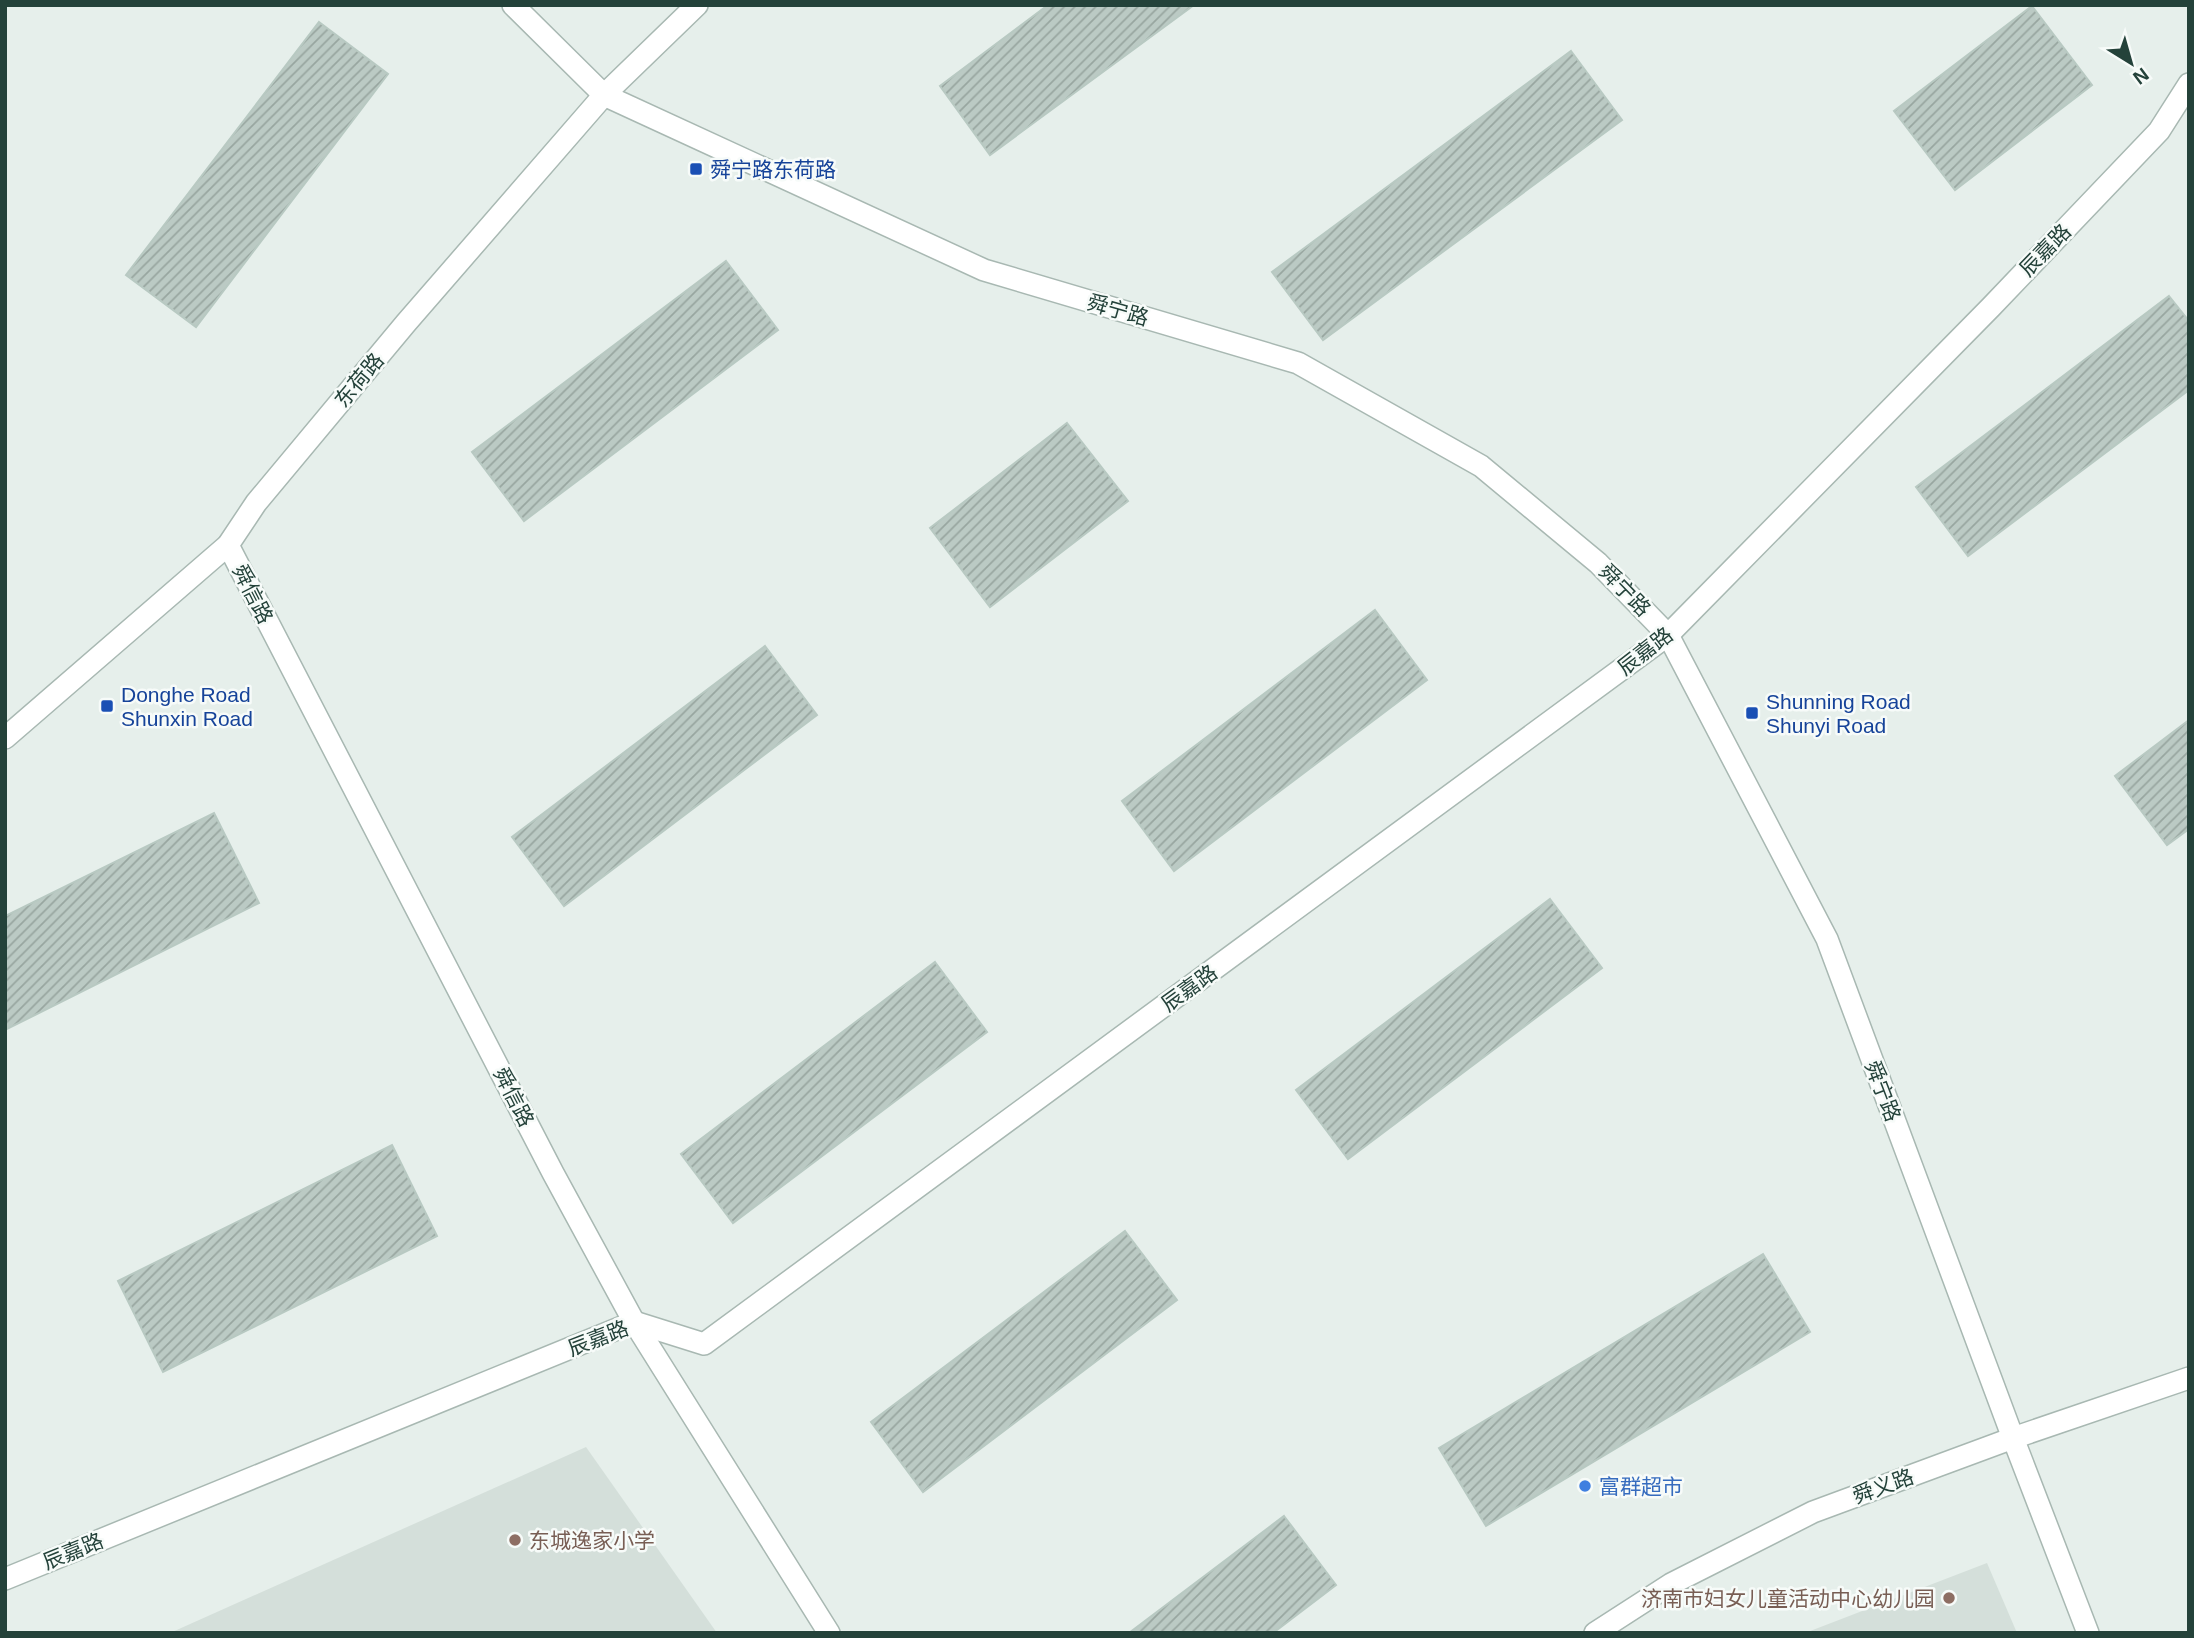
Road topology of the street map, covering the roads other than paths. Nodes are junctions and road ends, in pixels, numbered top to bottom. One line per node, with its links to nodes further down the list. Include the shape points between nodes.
1 (513, 5): 4 (street, 舜宁路)
2 (697, 5): 4 (street, 东荷路)
3 (2189, 84): 6 (street, 辰嘉路, via 2159,131)
4 (604, 95): 5 (street, 东荷路, via 406,323 256,503); 6 (street, 舜宁路, via 984,270 1298,363 1481,466 1598,563)
5 (228, 545): 7 (street, 东荷路); 8 (street, 舜信路)
6 (1668, 635): 8 (street, 辰嘉路, via 704,1345); 10 (street, 舜宁路, via 1827,939)
7 (5, 738)
8 (634, 1322): 11 (street, 辰嘉路); 12 (street, 舜信路)
9 (2189, 1378): 10 (street, 舜义路)
10 (2013, 1438): 13 (street, 舜义路, via 1813,1512 1671,1584); 14 (street, 舜宁路)
11 (5, 1578)
12 (829, 1633)
13 (1595, 1633)
14 (2088, 1633)

